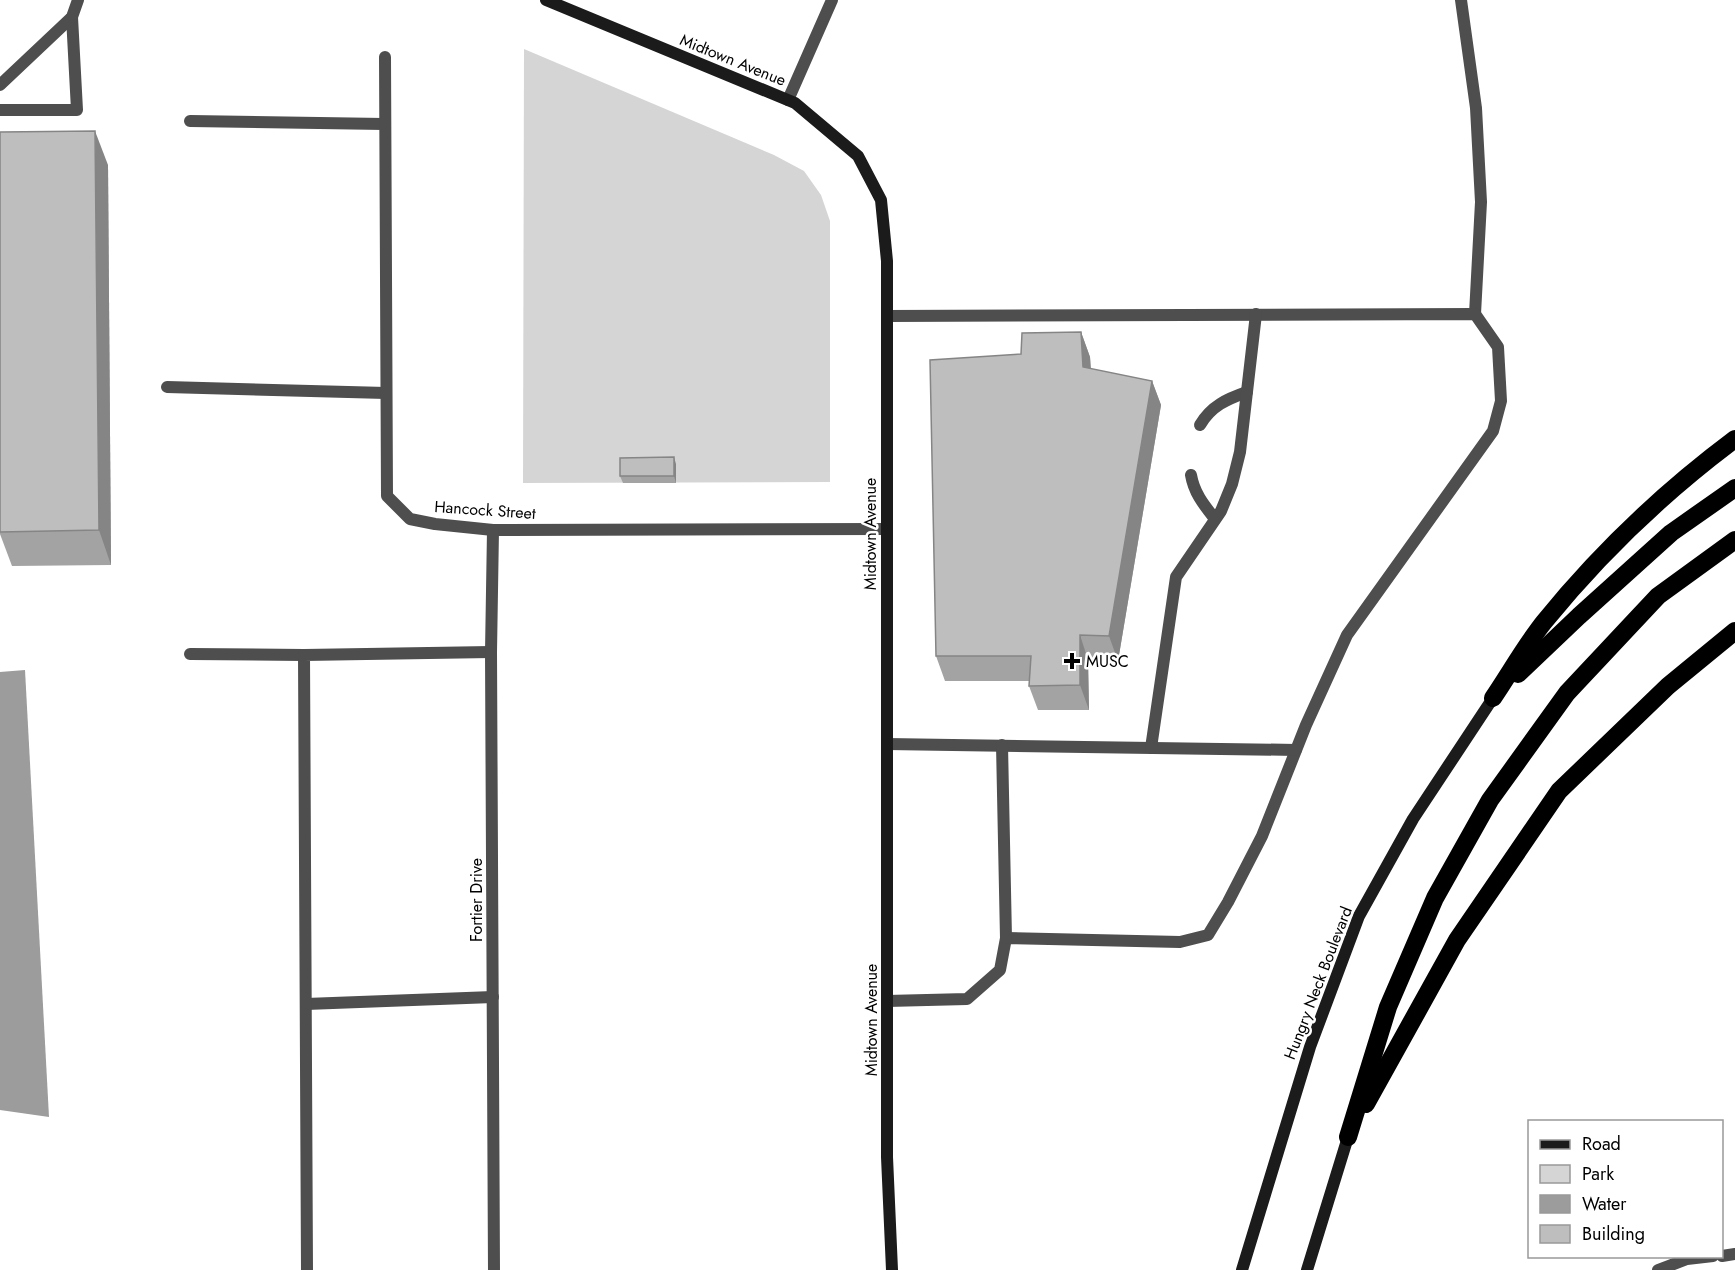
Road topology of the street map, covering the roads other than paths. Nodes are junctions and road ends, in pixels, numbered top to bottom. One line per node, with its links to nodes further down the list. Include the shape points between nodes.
1 (78, 0): 5 (street)
2 (546, 0): 8 (street, Midtown Avenue)
3 (832, 0): 8 (street)
4 (1461, 0): 13 (street, via 1476,108 1481,202)
5 (72, 17): 7 (street); 9 (street, via 77,110)
6 (386, 57): 11 (street, Hancock Street)
7 (0, 86)
8 (788, 100): 14 (street, Midtown Avenue, via 858,156 881,200)
9 (0, 110)
10 (190, 121): 11 (street)
11 (384, 124): 17 (street, Hancock Street)
12 (1256, 314): 13 (street); 14 (street); 16 (street)
13 (1475, 314): 34 (street, via 1498,347 1501,401 1493,430 1347,635)
14 (887, 316): 23 (street, Midtown Avenue)
15 (167, 387): 17 (street)
16 (1246, 392): 18 (street, via 1216,405); 22 (street, via 1235,473)
17 (386, 393): 24 (street, Hancock Street, via 387,496 410,519)
18 (1200, 425)
19 (1735, 439): 30 (highway, via 1668,493 1600,556 1542,624)
20 (1191, 475): 22 (street, via 1199,498)
21 (1735, 488): 30 (highway, via 1671,533)
22 (1215, 519): 33 (street, via 1176,577)
23 (887, 529): 24 (street, Hancock Street); 31 (street, Midtown Avenue)
24 (493, 530): 27 (street, Fortier Drive)
25 (1735, 540): 39 (highway, via 1658,596 1567,693 1490,800 1435,898 1388,1007)
26 (1735, 631): 39 (highway, via 1668,686 1559,791 1457,940)
27 (491, 652): 29 (street); 36 (street, Fortier Drive)
28 (190, 654): 29 (street)
29 (304, 655): 38 (street)
30 (1493, 698): 44 (street, Hungry Neck Boulevard, via 1413,819 1359,916 1310,1047)
31 (887, 744): 32 (street); 37 (street, Midtown Avenue)
32 (1002, 745): 33 (street); 35 (street)
33 (1151, 748): 34 (street)
34 (1296, 750): 35 (street, via 1262,836 1208,935 1180,942)
35 (1006, 938): 37 (street, via 1000,970 967,999)
36 (493, 997): 38 (street); 42 (street, Fortier Drive)
37 (887, 1001): 43 (street, Midtown Avenue)
38 (306, 1004): 41 (street)
39 (1348, 1137): 45 (street)
40 (1700, 1258): 46 (street)
41 (307, 1270)
42 (494, 1270)
43 (892, 1270)
44 (1242, 1270)
45 (1307, 1270)
46 (1658, 1270)

